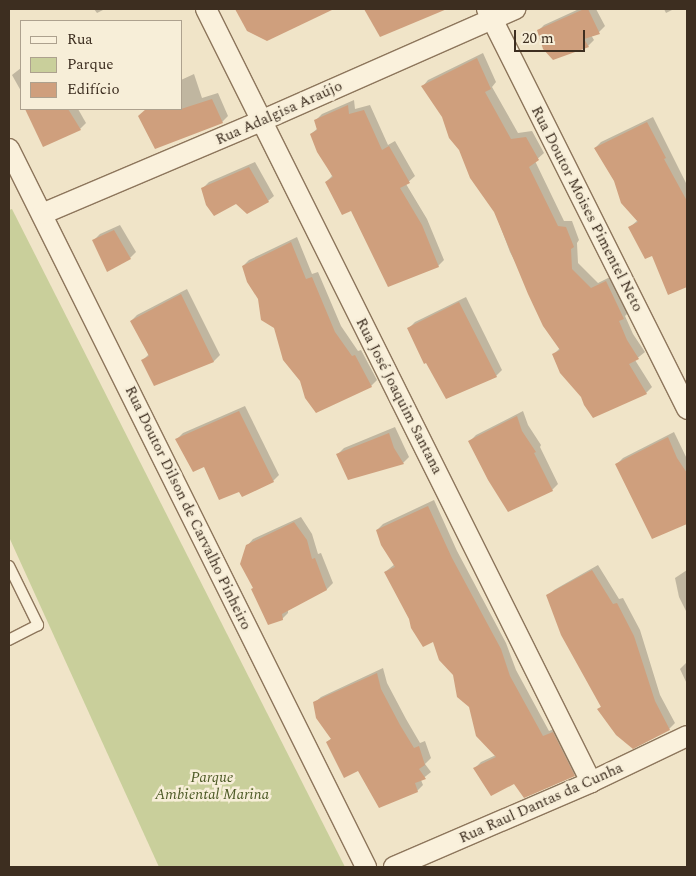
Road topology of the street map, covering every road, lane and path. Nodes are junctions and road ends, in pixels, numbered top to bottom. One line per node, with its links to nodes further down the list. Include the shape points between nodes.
1 (206, 9): 4 (street, Rua José Joaquim Santana)
2 (515, 9): 3 (street, Rua Adalgisa Araújo)
3 (489, 14): 4 (street, Rua Adalgisa Araújo); 7 (street, Rua Doutor Moises Pimentel Neto)
4 (262, 121): 6 (street, Rua Adalgisa Araújo); 11 (street, Rua José Joaquim Santana)
5 (9, 149): 6 (street, Rua Doutor Dilson de Carvalho Pinheiro)
6 (42, 214): 12 (street, Rua Doutor Dilson de Carvalho Pinheiro)
7 (687, 409)
8 (9, 566): 9 (lane, via 38,625)
9 (9, 640)
10 (687, 736): 11 (street, Rua Raul Dantas da Cunha)
11 (591, 782): 13 (street, Rua Raul Dantas da Cunha)
12 (366, 867)
13 (394, 867)

